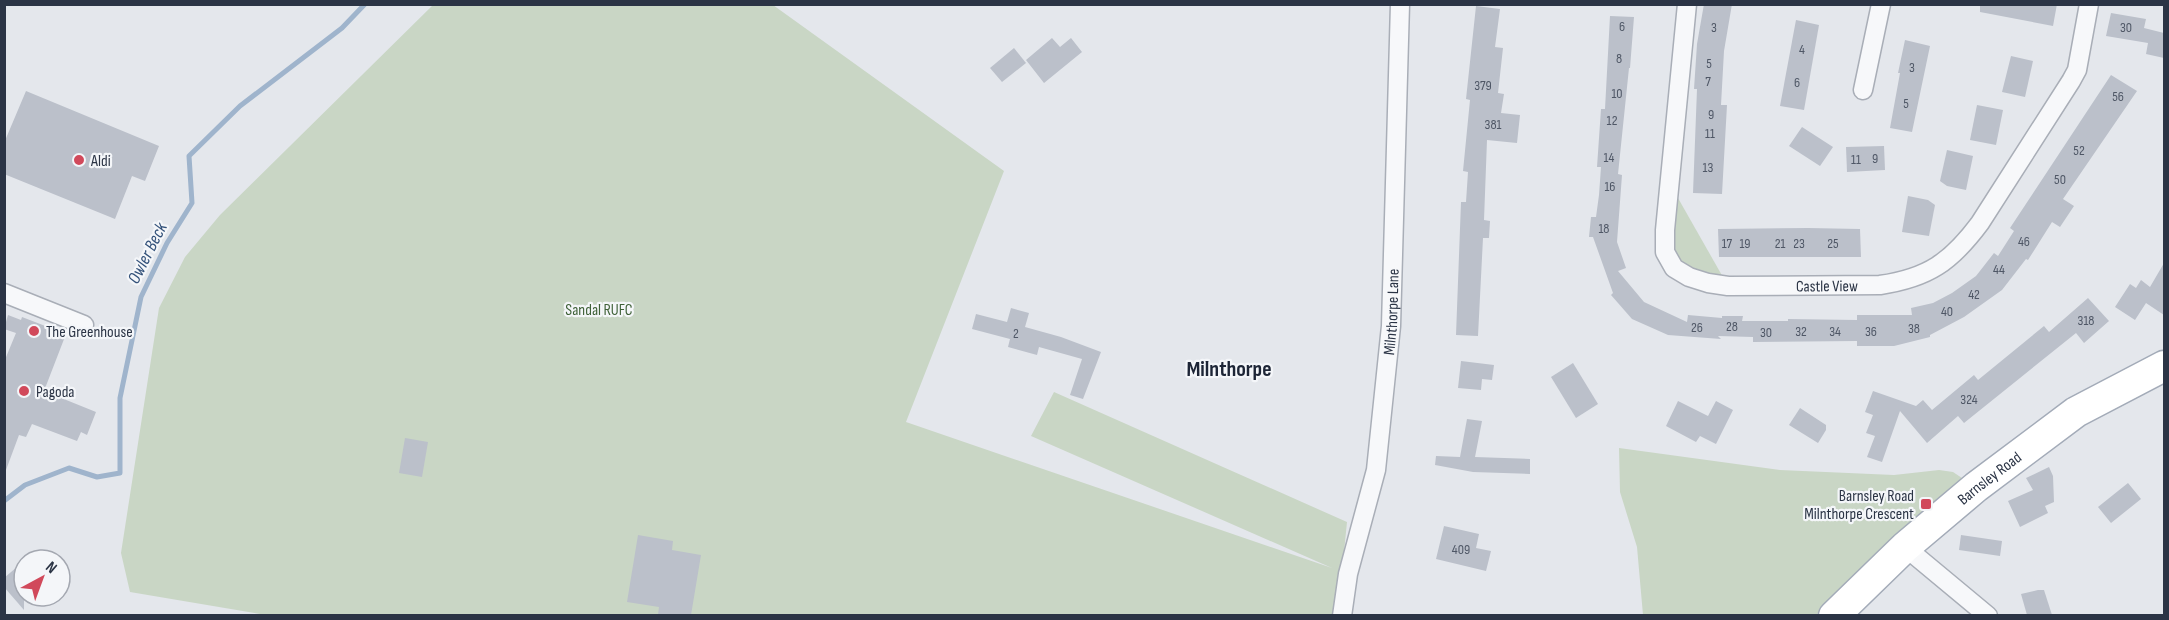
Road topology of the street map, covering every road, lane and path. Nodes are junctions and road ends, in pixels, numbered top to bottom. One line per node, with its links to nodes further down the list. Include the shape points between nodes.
1 (1400, 4): 10 (street, Milnthorpe Lane, via 1390,334 1376,470 1348,574)
2 (1687, 4): 4 (street, Castle View, via 1665,252 1674,268 1689,277 1739,286 1905,282 1947,260 1980,223 2071,81 2077,70)
3 (1881, 4): 5 (street)
4 (2089, 4)
5 (1863, 90)
6 (4, 293): 7 (street)
7 (84, 325)
8 (2164, 366): 9 (main road, Barnsley Road, via 2076,412 1976,487)
9 (1905, 547): 11 (main road, Barnsley Road); 12 (street)
10 (1342, 615)
11 (1834, 615)
12 (1988, 615)

